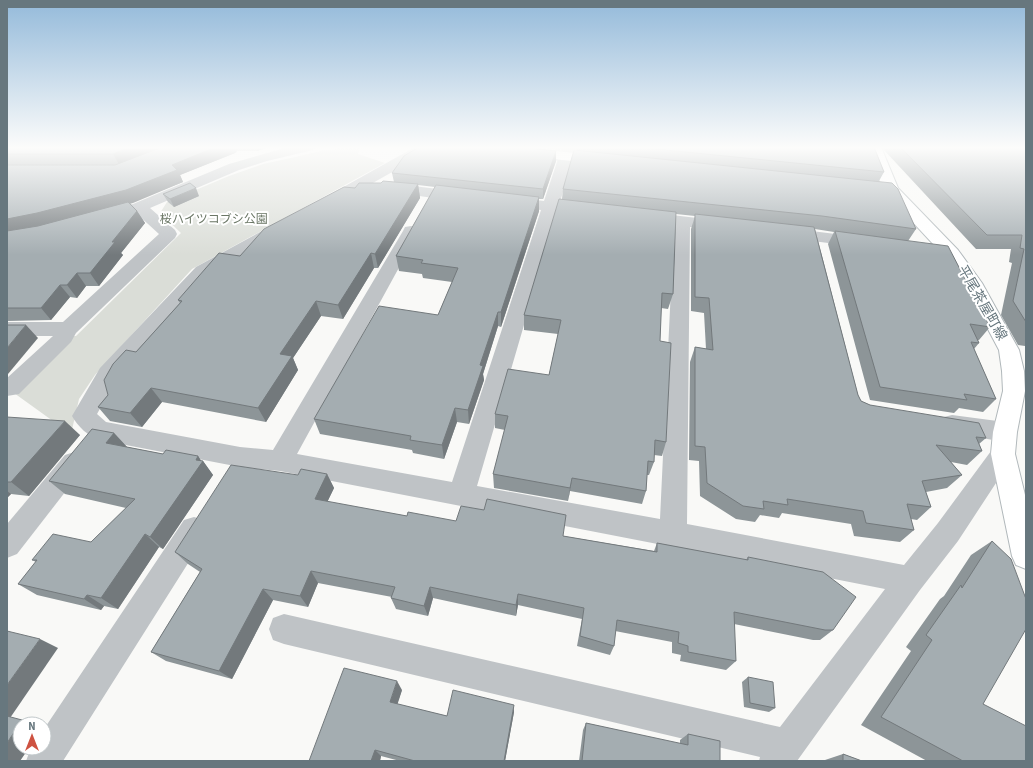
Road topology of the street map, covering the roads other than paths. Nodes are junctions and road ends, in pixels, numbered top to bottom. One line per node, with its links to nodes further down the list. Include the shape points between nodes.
1 (197, 183): 10 (street)
2 (364, 183): 5 (street)
3 (558, 183): 9 (street)
4 (882, 183): 22 (main road, 平尾茶屋町線, via 883,189)
5 (360, 185): 6 (street); 11 (street)
6 (432, 193): 7 (street); 31 (street)
7 (479, 198)
8 (495, 200): 9 (street)
9 (550, 206): 12 (street); 33 (street)
10 (140, 207): 14 (street); 25 (street, via 169,234)
11 (312, 211)
12 (605, 212)
13 (628, 215): 16 (street)
14 (91, 221)
15 (292, 222): 28 (street, via 202,271 108,374 84,416)
16 (682, 222): 17 (street); 35 (street)
17 (737, 228)
18 (769, 231): 19 (street)
19 (816, 236): 20 (street); 23 (street)
20 (876, 244)
21 (929, 251): 22 (street)
22 (952, 254): 29 (main road, 平尾茶屋町線, via 973,283 1009,350 1014,391)
23 (822, 259)
24 (7, 329): 25 (street)
25 (68, 329): 26 (street, via 64,337 11,388)
26 (7, 388)
27 (937, 421): 29 (street)
28 (100, 430): 30 (street); 36 (street)
29 (1004, 443): 37 (main road, 平尾茶屋町線); 38 (street, via 948,532)
30 (240, 457): 31 (street); 32 (street)
31 (280, 461): 33 (street)
32 (223, 484)
33 (461, 495): 35 (street)
34 (206, 510): 41 (street)
35 (673, 534): 38 (street)
36 (7, 545)
37 (1026, 556)
38 (910, 580): 40 (street)
39 (284, 629): 40 (street)
40 (781, 753)
41 (44, 761)

